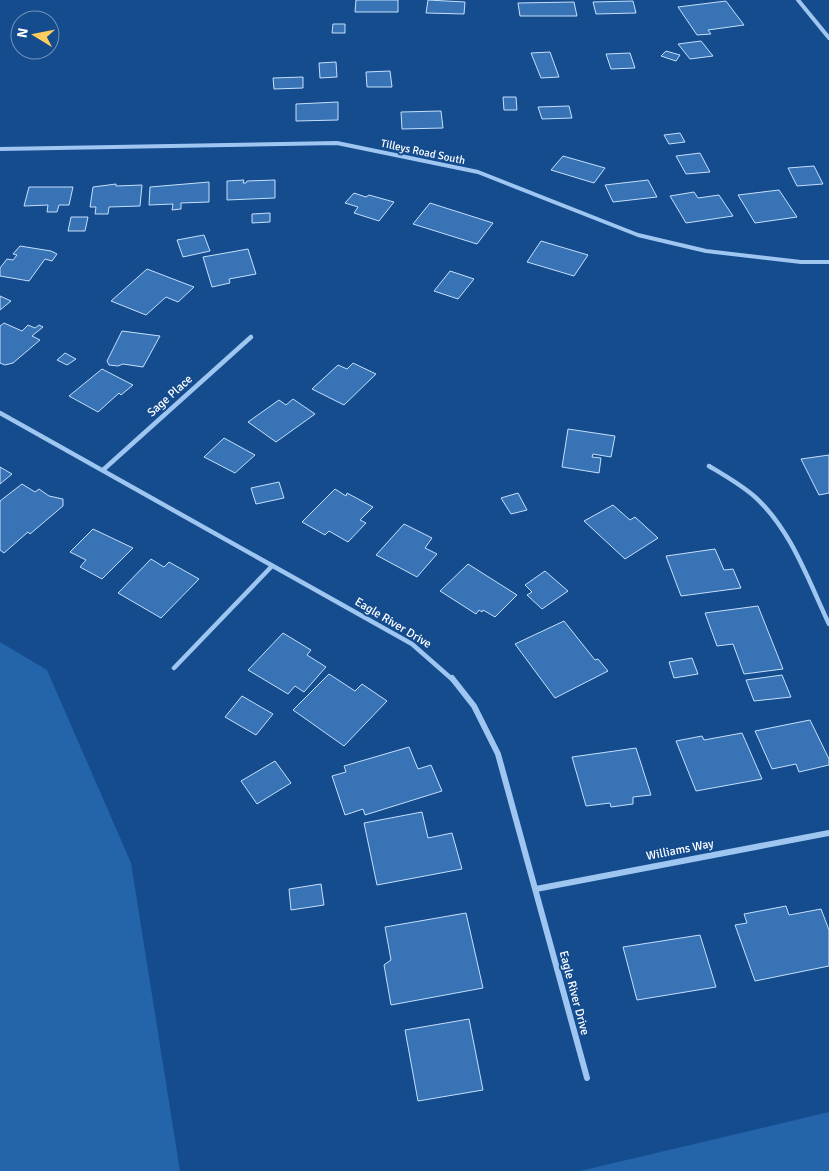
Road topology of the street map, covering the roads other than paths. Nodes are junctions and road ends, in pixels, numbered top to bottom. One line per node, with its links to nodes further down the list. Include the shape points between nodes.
1 (798, 0): 2 (street)
2 (829, 38)
3 (0, 149): 4 (street, Tilleys Road South, via 337,143 478,172 638,235 706,252)
4 (829, 262)
5 (251, 337): 8 (street, Sage Place)
6 (0, 414): 8 (street, Eagle River Drive)
7 (709, 466): 10 (street, via 741,485 778,524)
8 (102, 470): 9 (street, Eagle River Drive)
9 (272, 566): 11 (street); 13 (street, Eagle River Drive, via 412,644 439,664 464,690 492,738)
10 (829, 624)
11 (174, 668)
12 (829, 833): 13 (street, Williams Way)
13 (536, 889): 14 (street, Eagle River Drive)
14 (587, 1078)

